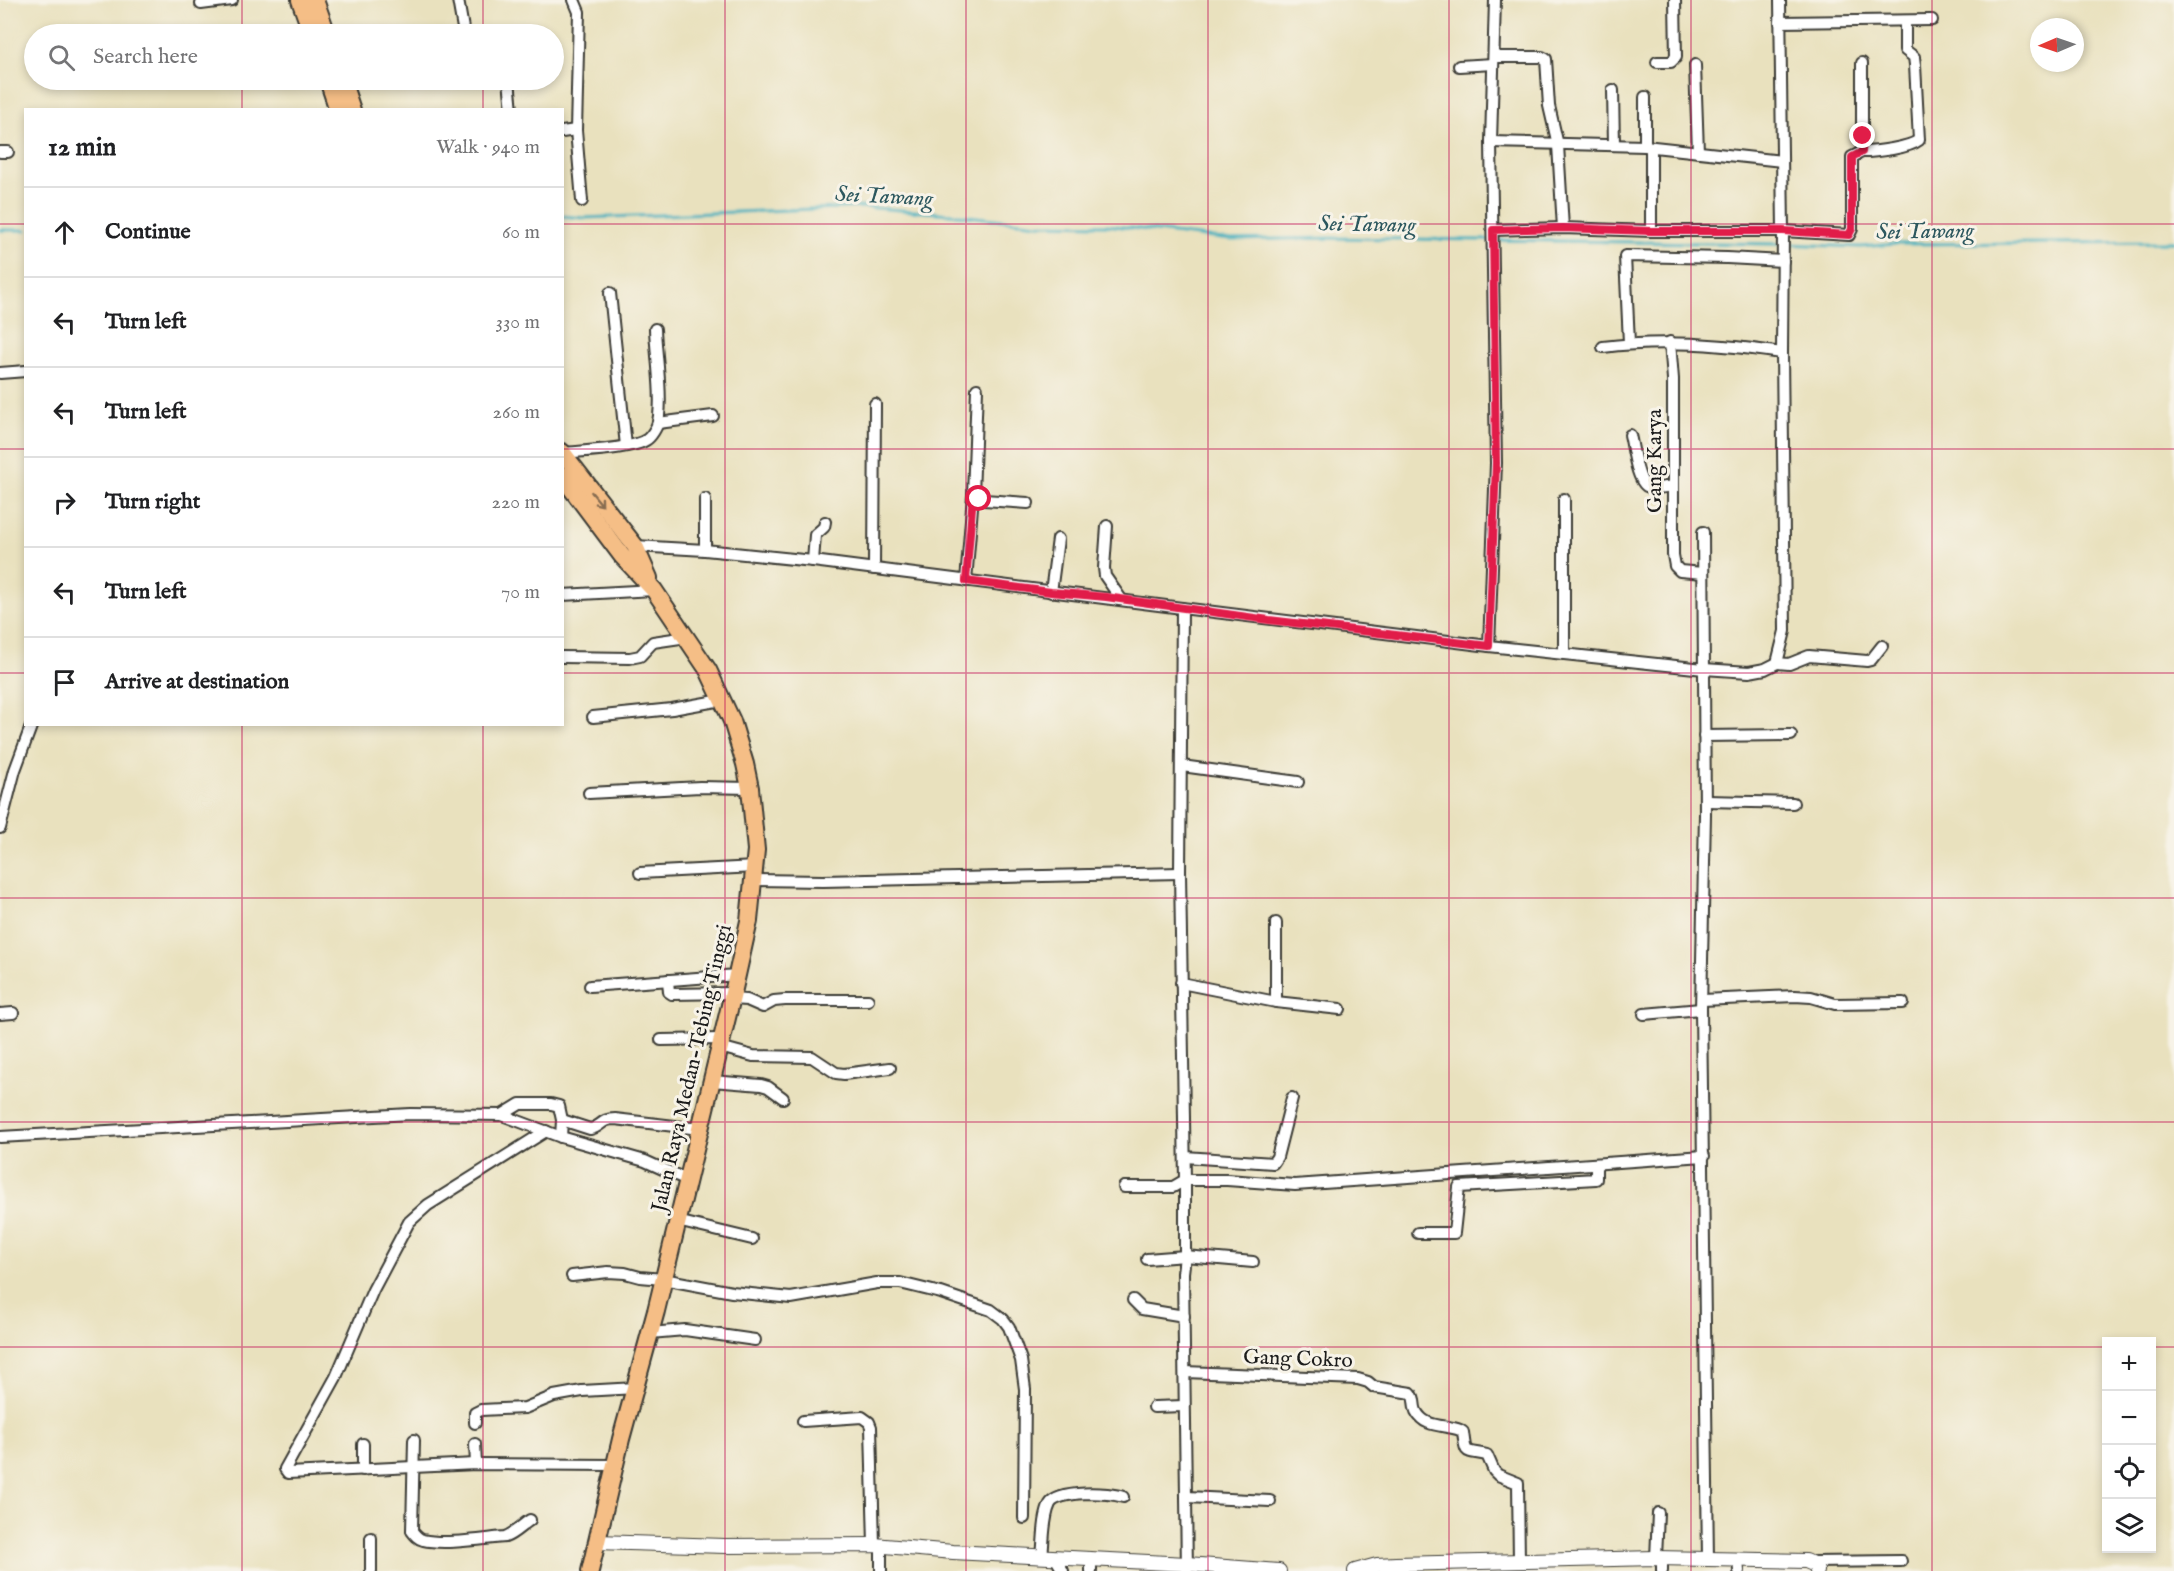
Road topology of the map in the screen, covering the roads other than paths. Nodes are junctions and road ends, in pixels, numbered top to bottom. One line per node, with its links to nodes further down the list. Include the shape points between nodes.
1 (232, 0): 9 (street)
2 (300, 0): 13 (highway)
3 (316, 0): 14 (highway)
4 (458, 0): 15 (street)
5 (574, 0): 29 (street, via 579,12)
6 (1495, 0): 16 (street)
7 (1675, 0): 17 (street, via 1676,57 1671,62)
8 (1780, 0): 12 (street)
9 (201, 4)
10 (1932, 20): 11 (street)
11 (1905, 21): 12 (street); 36 (street, via 1905,50 1914,57 1915,65 1919,140 1884,152)
12 (1780, 22): 37 (street)
13 (308, 24)
14 (324, 24)
15 (462, 24)
16 (1493, 61): 20 (street); 31 (street); 32 (street, via 1546,59 1549,105)
17 (1657, 62)
18 (1862, 63): 36 (street)
19 (1695, 65): 35 (street)
20 (1459, 66)
21 (331, 90): 26 (highway)
22 (345, 90): 27 (highway)
23 (510, 90): 28 (street)
24 (1614, 90): 33 (street)
25 (1645, 97): 34 (street)
26 (337, 108)
27 (351, 108)
28 (512, 108)
29 (576, 130): 30 (street); 38 (street)
30 (564, 132)
31 (1491, 142): 32 (street); 42 (street)
32 (1558, 145): 33 (street); 39 (street)
33 (1614, 145): 34 (street)
34 (1648, 147): 35 (street); 40 (street)
35 (1698, 152): 37 (street)
36 (1862, 152): 41 (street, via 1852,157 1851,233)
37 (1782, 161): 41 (street)
38 (582, 201)
39 (1563, 228): 40 (street); 42 (street)
40 (1651, 231): 41 (street)
41 (1783, 232): 43 (street)
42 (1493, 233): 82 (street, via 1496,463)
43 (1783, 260): 47 (street, via 1624,256); 49 (street)
44 (610, 292): 57 (street)
45 (655, 329): 55 (street)
46 (1670, 342): 47 (street); 49 (street); 61 (street, Gang Karya)
47 (1629, 344): 48 (street)
48 (1603, 347)
49 (1782, 353): 86 (street, via 1785,631)
50 (24, 371): 51 (street)
51 (0, 373)
52 (977, 389): 62 (street)
53 (875, 404): 73 (street)
54 (713, 416): 55 (street)
55 (658, 423): 57 (street, via 645,441)
56 (1630, 435): 61 (street, via 1643,484 1650,488)
57 (626, 446): 58 (street)
58 (564, 452)
59 (564, 453): 70 (highway, Jalan Raya Medan-Tebing Tinggi, one-way to 70)
60 (564, 479): 76 (highway, Jalan Raya Medan-Tebing Tinggi, via 622,556)
61 (1673, 486): 74 (street, Gang Karya, via 1675,566 1680,571)
62 (973, 495): 65 (street, via 984,500); 75 (street)
63 (705, 499): 71 (street)
64 (1564, 499): 84 (street)
65 (1028, 503)
66 (825, 522): 72 (street, via 815,536)
67 (1107, 526): 79 (street, via 1105,576)
68 (1703, 532): 74 (street)
69 (1058, 539): 77 (street)
70 (635, 546): 71 (street); 76 (highway, Jalan Raya Medan-Tebing Tinggi)
71 (705, 550): 72 (street)
72 (813, 561): 73 (street)
73 (874, 569): 75 (street)
74 (1702, 573): 87 (street)
75 (966, 581): 77 (street)
76 (654, 590): 78 (street); 81 (highway, Jalan Raya Medan-Tebing Tinggi)
77 (1051, 592): 79 (street)
78 (564, 595)
79 (1121, 599): 80 (street)
80 (1182, 608): 82 (street); 93 (street)
81 (687, 637): 85 (street, via 653,642 640,656 630,658); 88 (highway, Jalan Raya Medan-Tebing Tinggi)
82 (1489, 646): 84 (street)
83 (1882, 646): 86 (street, via 1867,661 1809,656 1790,664)
84 (1564, 654): 87 (street)
85 (564, 657)
86 (1777, 663): 87 (street, via 1749,672)
87 (1704, 669): 92 (street)
88 (722, 700): 89 (street, via 672,710); 95 (highway, Jalan Raya Medan-Tebing Tinggi)
89 (593, 717)
90 (31, 726): 99 (street)
91 (1791, 735): 92 (street)
92 (1704, 736): 97 (street)
93 (1182, 766): 94 (street); 101 (street)
94 (1298, 782)
95 (750, 788): 96 (street, via 700,786); 102 (highway, Jalan Raya Medan-Tebing Tinggi)
96 (589, 793)
97 (1705, 801): 98 (street); 112 (street)
98 (1793, 803)
99 (0, 828)
100 (640, 873): 102 (street)
101 (1180, 873): 102 (street, via 822,881); 106 (street)
102 (755, 874): 104 (highway, Jalan Raya Medan-Tebing Tinggi)
103 (1276, 923): 110 (street)
104 (737, 975): 105 (street); 108 (highway, Jalan Raya Medan-Tebing Tinggi)
105 (668, 980): 107 (street); 108 (street, via 672,994)
106 (1181, 983): 110 (street); 129 (street)
107 (591, 986)
108 (732, 996): 109 (street, via 763,1007 785,1000); 118 (highway, Jalan Raya Medan-Tebing Tinggi)
109 (868, 1000)
110 (1276, 1002): 113 (street)
111 (1904, 1003): 112 (street, via 1835,1004 1811,997 1779,996)
112 (1702, 1004): 116 (street); 128 (street)
113 (1340, 1009)
114 (13, 1013): 115 (street)
115 (0, 1014)
116 (1644, 1014)
117 (661, 1040): 118 (street)
118 (721, 1043): 119 (street, via 753,1056 812,1057 836,1073); 120 (highway, Jalan Raya Medan-Tebing Tinggi)
119 (890, 1068)
120 (712, 1081): 121 (street, via 761,1085); 125 (highway, Jalan Raya Medan-Tebing Tinggi)
121 (783, 1098)
122 (1292, 1098): 129 (street, via 1273,1163)
123 (502, 1115): 124 (street, via 520,1104 560,1106); 126 (street); 127 (street, via 410,1114)
124 (561, 1129): 125 (street, via 590,1129 604,1120 615,1119); 126 (street); 131 (street)
125 (700, 1129): 131 (highway, Jalan Raya Medan-Tebing Tinggi)
126 (546, 1131): 158 (street, via 428,1204 413,1218 390,1255 336,1377 285,1469 288,1473)
127 (0, 1137)
128 (1704, 1156): 130 (street); 169 (street)
129 (1185, 1157): 132 (street)
130 (1596, 1165): 132 (street, via 1295,1185); 135 (street, via 1596,1179 1459,1187 1454,1233)
131 (687, 1180): 134 (highway, Jalan Raya Medan-Tebing Tinggi)
132 (1185, 1180): 133 (street, via 1173,1187); 137 (street)
133 (1124, 1187)
134 (677, 1221): 136 (street); 141 (highway, Jalan Raya Medan-Tebing Tinggi)
135 (1418, 1233)
136 (752, 1239)
137 (1185, 1256): 138 (street); 139 (street); 143 (street)
138 (1147, 1259)
139 (1252, 1262)
140 (572, 1276): 141 (street, via 608,1272)
141 (663, 1279): 144 (highway, Jalan Raya Medan-Tebing Tinggi); 163 (street, via 791,1298 877,1283 900,1284 991,1310 1009,1327 1021,1360 1025,1389)
142 (1133, 1300): 143 (street, via 1142,1309)
143 (1184, 1316): 146 (street)
144 (650, 1333): 145 (street, via 685,1330); 147 (highway, Jalan Raya Medan-Tebing Tinggi)
145 (755, 1341)
146 (1185, 1372): 148 (street); 170 (street, Gang Cokro, via 1358,1380 1411,1393 1424,1419 1438,1427 1463,1432 1467,1451 1487,1455 1498,1475 1518,1483)
147 (636, 1388): 151 (street, via 582,1391 554,1396 525,1408 481,1410 475,1413); 156 (highway, Jalan Raya Medan-Tebing Tinggi)
148 (1185, 1406): 149 (street); 160 (street)
149 (1154, 1407)
150 (803, 1420): 167 (street, via 862,1417 869,1422)
151 (475, 1423)
152 (414, 1440): 157 (street)
153 (363, 1444): 158 (street)
154 (475, 1444): 155 (street)
155 (476, 1464): 156 (street); 157 (street)
156 (615, 1465): 166 (highway, Jalan Raya Medan-Tebing Tinggi)
157 (414, 1467): 158 (street); 164 (street, via 412,1531 422,1540 505,1538)
158 (363, 1470)
159 (1123, 1497): 168 (street, via 1098,1493 1053,1500 1046,1518)
160 (1187, 1497): 161 (street); 177 (street)
161 (1270, 1501)
162 (1658, 1513): 172 (street)
163 (1024, 1518)
164 (530, 1520)
165 (371, 1538): 178 (street)
166 (597, 1542): 167 (street); 179 (highway, Jalan Raya Medan-Tebing Tinggi)
167 (878, 1545): 168 (street); 180 (street)
168 (1049, 1557): 173 (street); 181 (street)
169 (1708, 1560): 172 (street); 175 (street)
170 (1519, 1561): 174 (street); 183 (street, via 1377,1565)
171 (1901, 1561): 176 (street)
172 (1660, 1562): 174 (street)
173 (1091, 1565): 177 (street)
174 (1579, 1565)
175 (1739, 1566): 176 (street)
176 (1814, 1567)
177 (1187, 1568): 182 (street)
178 (371, 1571)
179 (590, 1571)
180 (881, 1571)
181 (1063, 1571)
182 (1279, 1571)
183 (1355, 1571)

